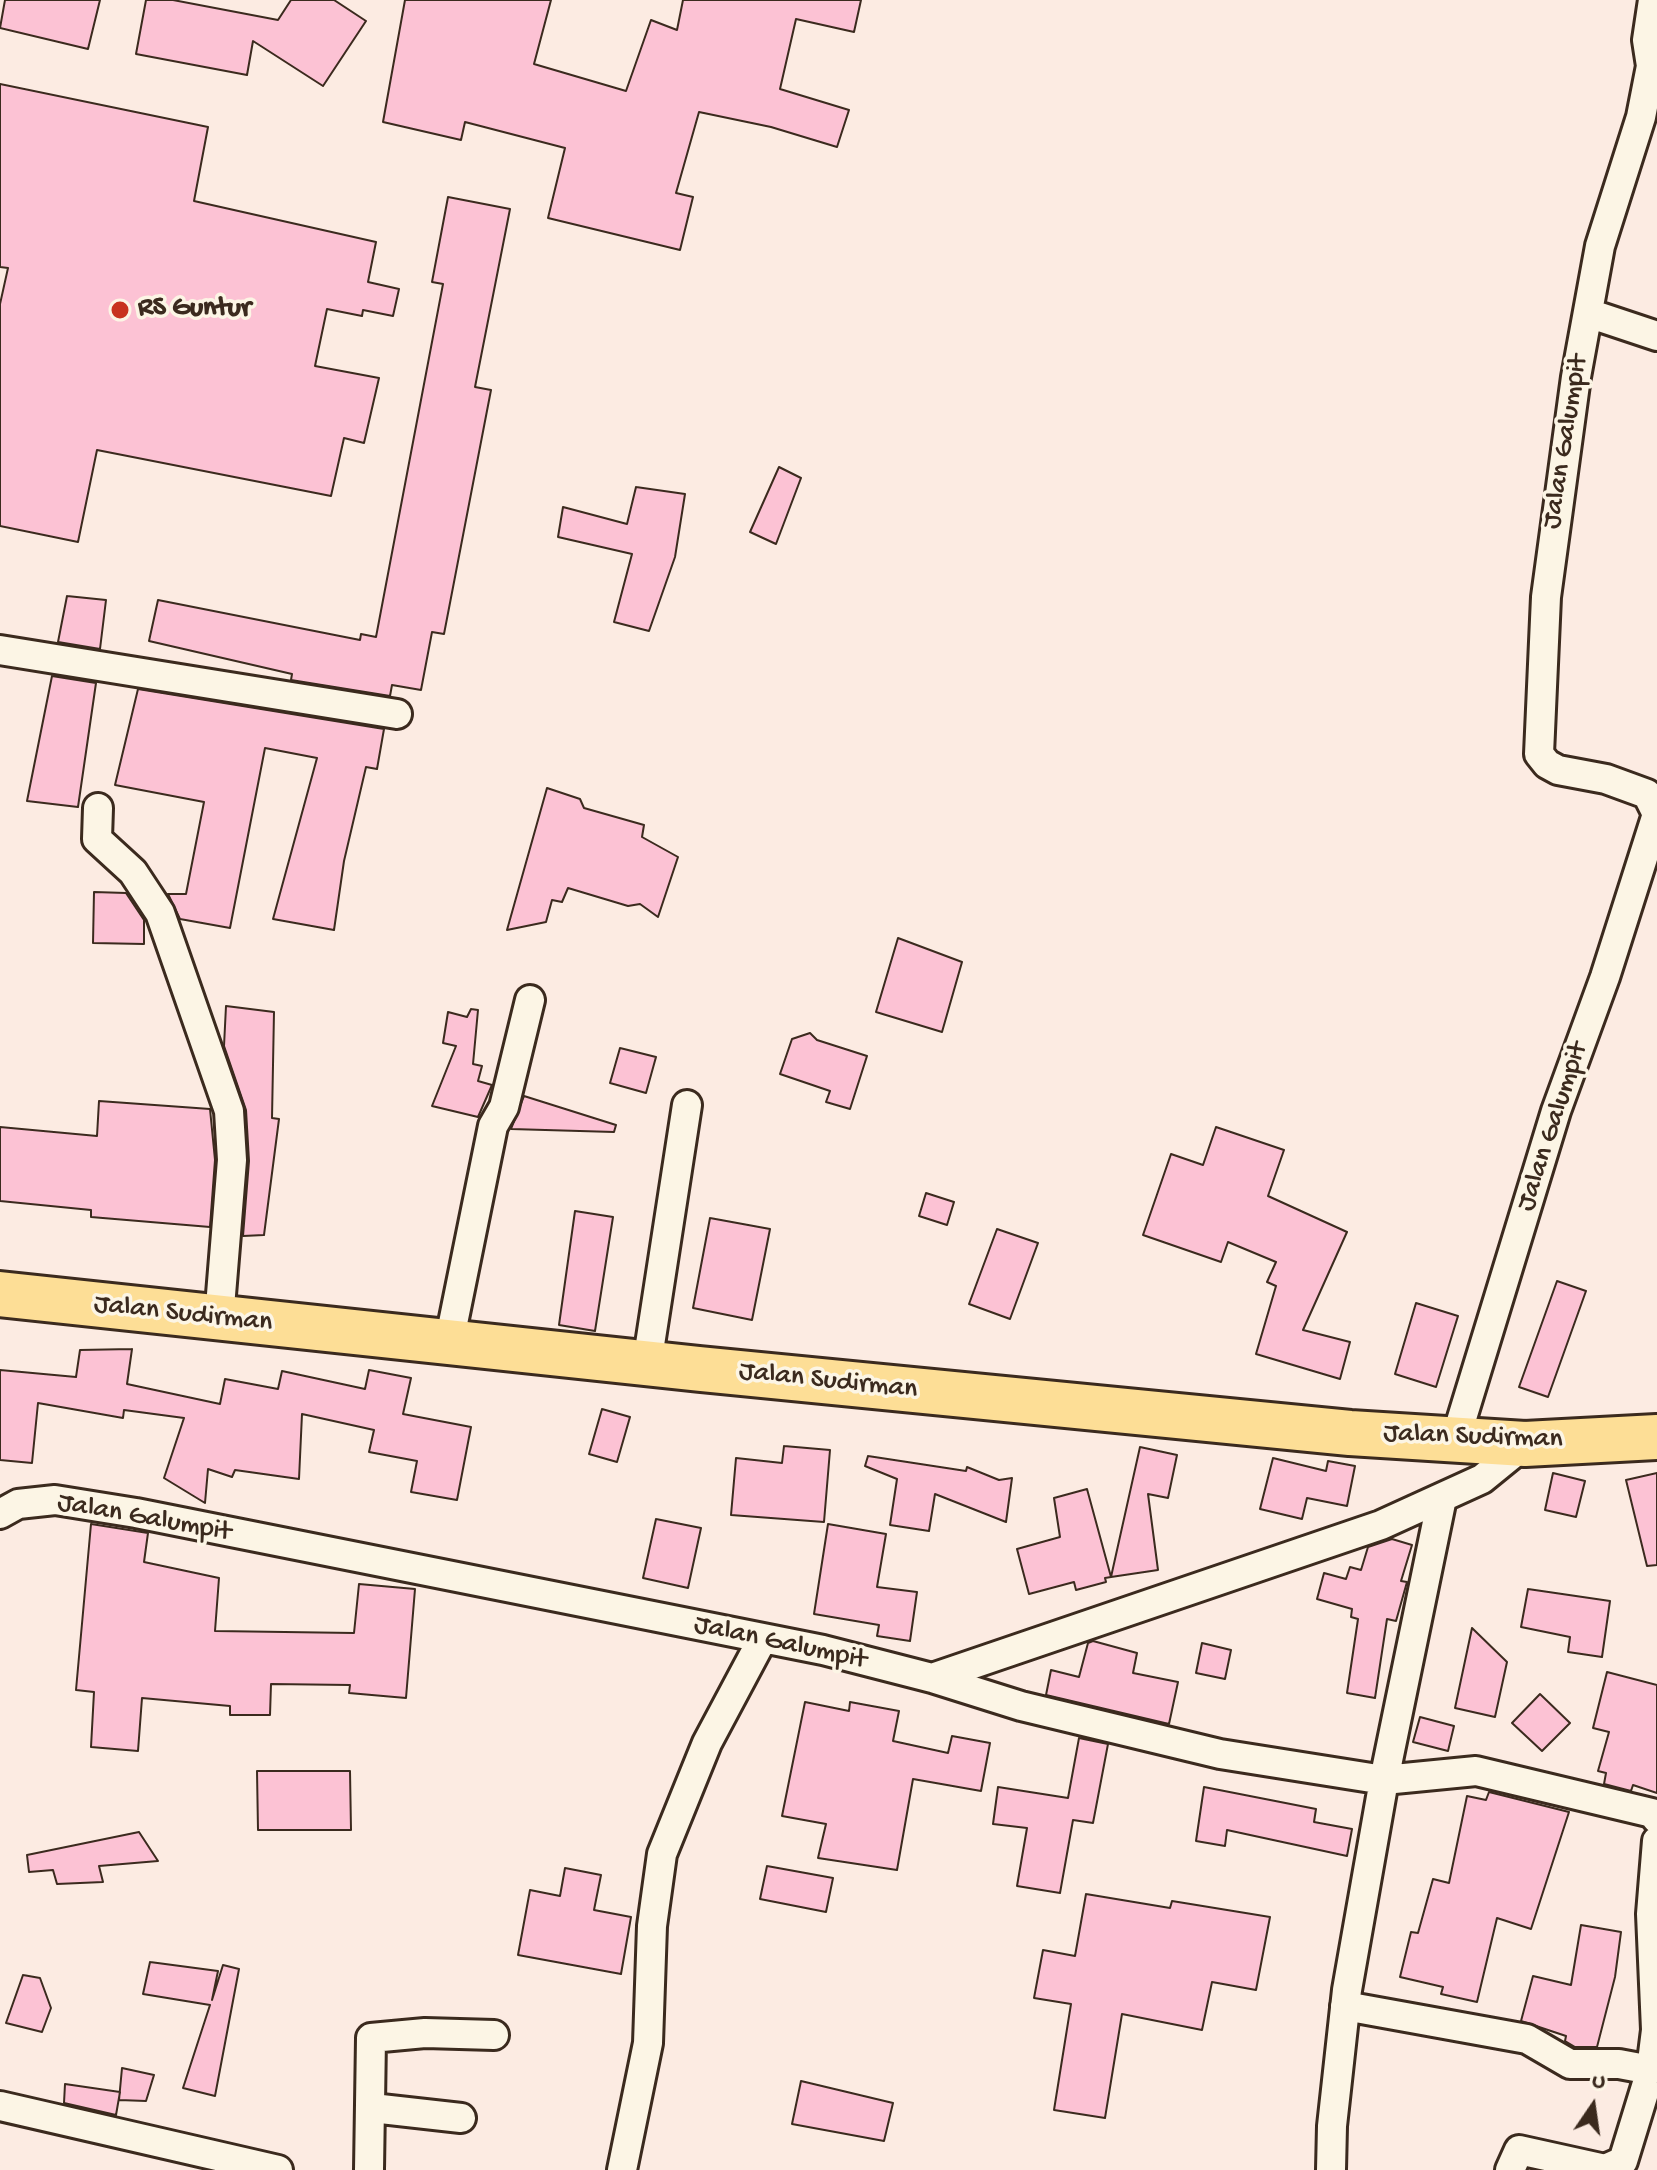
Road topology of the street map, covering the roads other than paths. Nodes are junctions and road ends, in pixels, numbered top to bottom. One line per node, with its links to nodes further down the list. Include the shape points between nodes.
1 (1653, 0): 2 (street, Jalan Galumpit, via 1647,40 1651,66 1641,117 1603,234)
2 (1588, 313): 3 (street); 7 (street, Jalan Galumpit, via 1552,536 1539,754 1558,770 1647,794)
3 (1657, 336)
4 (0, 650): 5 (street)
5 (397, 714)
6 (98, 808): 11 (street, via 97,839 133,872 160,913 229,1111 232,1160)
7 (1657, 814): 15 (street, Jalan Galumpit, via 1556,1111)
8 (530, 1000): 12 (street, via 504,1107 493,1126)
9 (687, 1105): 13 (street)
10 (0, 1294): 11 (main road, Jalan Sudirman)
11 (219, 1319): 12 (main road, Jalan Sudirman)
12 (449, 1343): 13 (main road, Jalan Sudirman)
13 (647, 1364): 15 (main road, Jalan Sudirman)
14 (1657, 1437): 16 (main road, Jalan Sudirman)
15 (1455, 1441): 16 (main road, Jalan Sudirman)
16 (1525, 1444): 17 (street, via 1482,1479)
17 (1442, 1498): 20 (street, via 1366,1530); 21 (street)
18 (0, 1514): 19 (street, Jalan Galumpit, via 18,1504 55,1500 136,1513)
19 (763, 1638): 20 (street, Jalan Galumpit); 32 (street, via 707,1743 662,1854 652,1926 648,2043)
20 (932, 1678): 21 (street, Jalan Galumpit, via 1021,1706 1220,1754)
21 (1384, 1780): 22 (street, Jalan Galumpit, via 1476,1771 1652,1813); 24 (street)
22 (1657, 1819)
23 (1657, 1841): 26 (street, via 1651,1887 1656,2030)
24 (1345, 2006): 26 (street, via 1527,2039 1570,2064); 33 (street)
25 (494, 2035): 28 (street, via 371,2038)
26 (1651, 2070): 34 (street, via 1618,2166 1605,2169 1519,2150)
27 (0, 2106): 30 (street)
28 (372, 2108): 29 (street); 31 (street)
29 (461, 2118)
30 (278, 2170)
31 (369, 2170)
32 (622, 2170)
33 (1331, 2170)
34 (1510, 2170)

